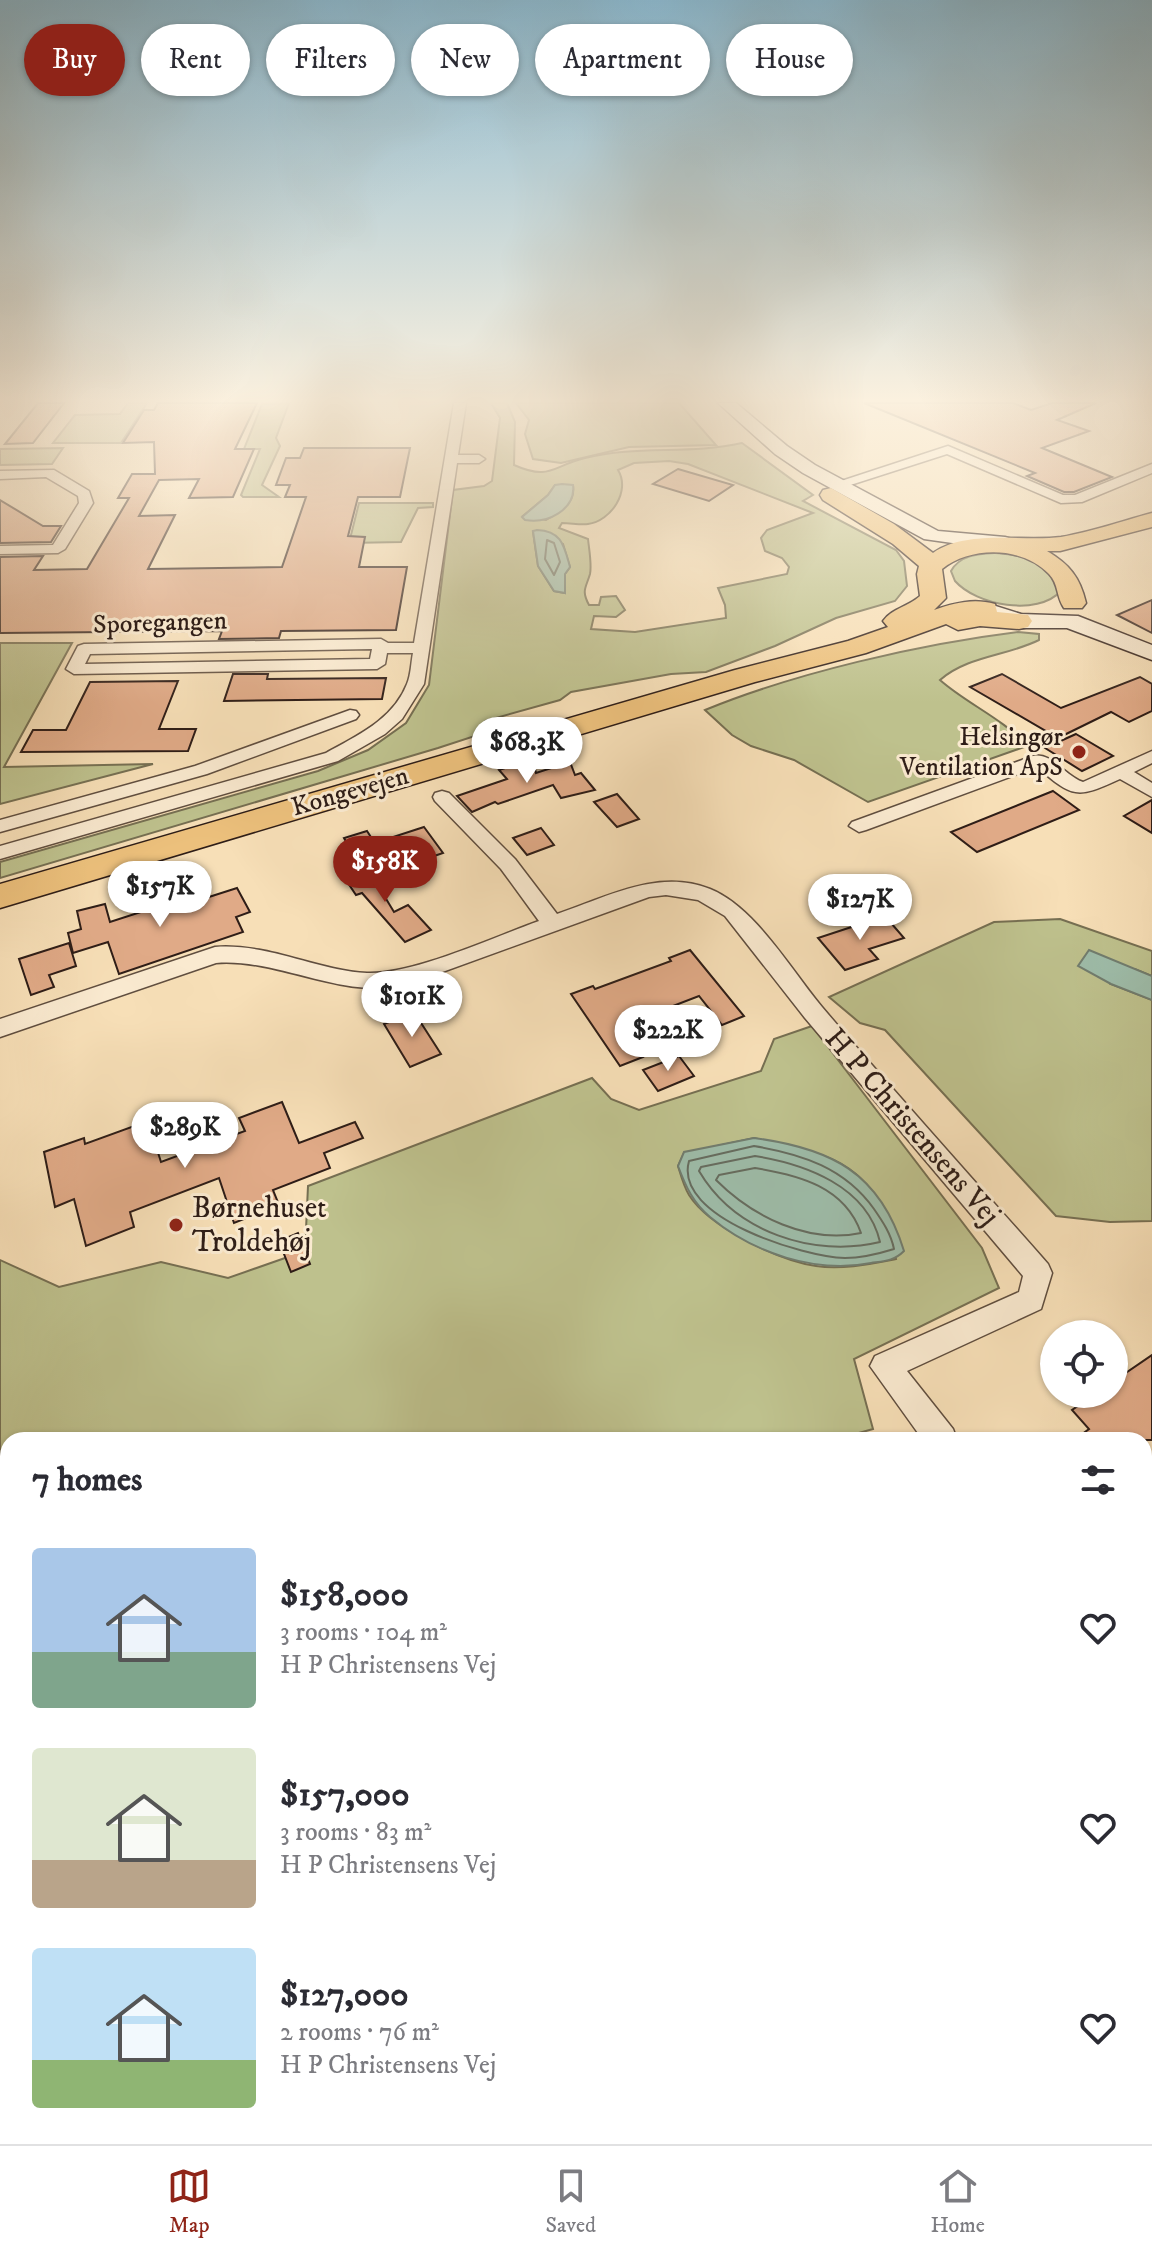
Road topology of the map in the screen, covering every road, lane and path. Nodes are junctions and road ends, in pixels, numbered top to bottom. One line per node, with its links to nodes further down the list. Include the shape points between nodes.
1 (86, 503): 8 (street, via 58,549)
2 (445, 503): 16 (street)
3 (845, 503): 10 (main road)
4 (863, 503): 7 (main road, via 940,538)
5 (1152, 523): 7 (main road, via 1048,546); 9 (main road, via 1071,551)
6 (1152, 537): 11 (main road, via 1087,564)
7 (996, 540): 9 (main road)
8 (0, 550)
9 (1032, 553): 10 (main road, via 979,546); 11 (main road, via 1066,575)
10 (936, 561): 12 (main road, via 944,581); 18 (main road, Kongevejen, via 929,574 934,594 919,611)
11 (1078, 600): 12 (main road, via 1037,614); 14 (main road)
12 (986, 609): 13 (main road); 18 (main road, Kongevejen, via 960,610 857,647)
13 (1019, 621): 17 (main road, via 1070,621); 18 (main road, via 968,620 855,656)
14 (1100, 622): 17 (main road)
15 (380, 648): 15 (street, Sporegangen, via 377,664 74,669 84,649 381,644); 16 (street, Sporegangen)
16 (422, 648): 24 (street, via 408,700 379,730 332,757)
17 (1152, 652)
18 (745, 676): 29 (main road, Kongevejen)
19 (350, 715): 21 (street)
20 (1152, 756): 22 (street)
21 (201, 770): 24 (street); 26 (street)
22 (1121, 772): 23 (street); 27 (street, via 1084,789 1067,783 1039,760)
23 (1152, 791)
24 (207, 794): 28 (street)
25 (442, 797): 30 (street, via 508,864)
26 (0, 826)
27 (859, 826)
28 (0, 853)
29 (0, 896)
30 (552, 923): 31 (street, H P Christensens Vej, via 404,977 382,980 359,980 258,954 215,955); 32 (street, H P Christensens Vej, via 656,889 685,889 719,901 1038,1273 1031,1300 885,1366)
31 (0, 1028)
32 (936, 1432)

